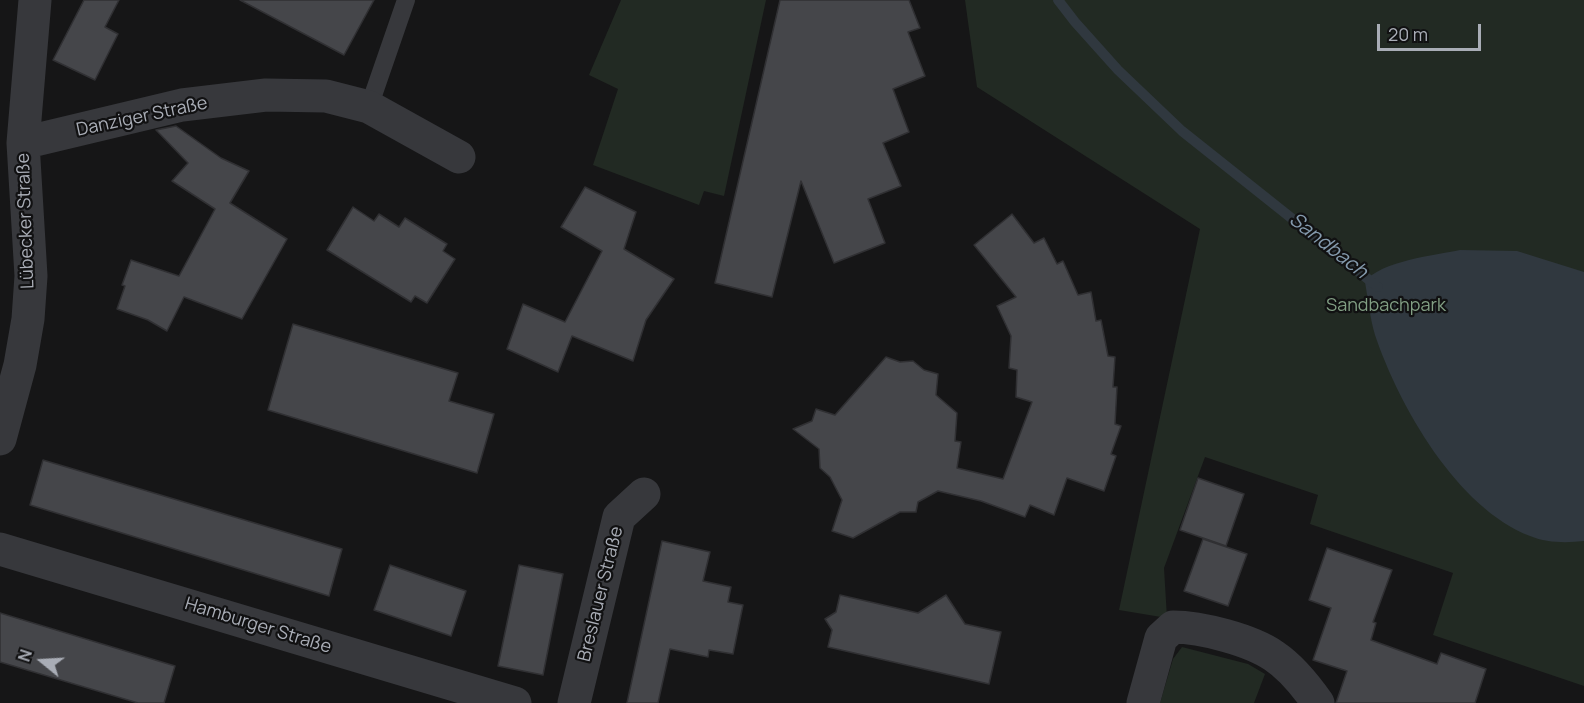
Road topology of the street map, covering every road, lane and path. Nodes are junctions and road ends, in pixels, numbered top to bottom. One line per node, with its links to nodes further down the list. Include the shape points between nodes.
1 (35, 0): 4 (street, Lübecker Straße)
2 (406, 0): 3 (lane)
3 (369, 107): 4 (street, Danziger Straße, via 326,96 266,95 182,105); 5 (street, Danziger Straße)
4 (23, 142): 6 (street, Lübecker Straße, via 31,276 28,320)
5 (459, 158)
6 (0, 439)
7 (644, 494): 10 (street, Breslauer Straße, via 619,518)
8 (0, 549): 9 (street, Hamburger Straße)
9 (515, 703)
10 (574, 703)
11 (1143, 703): 12 (street, via 1161,638 1173,627 1194,627 1240,640 1274,656 1304,683)
12 (1318, 703)

